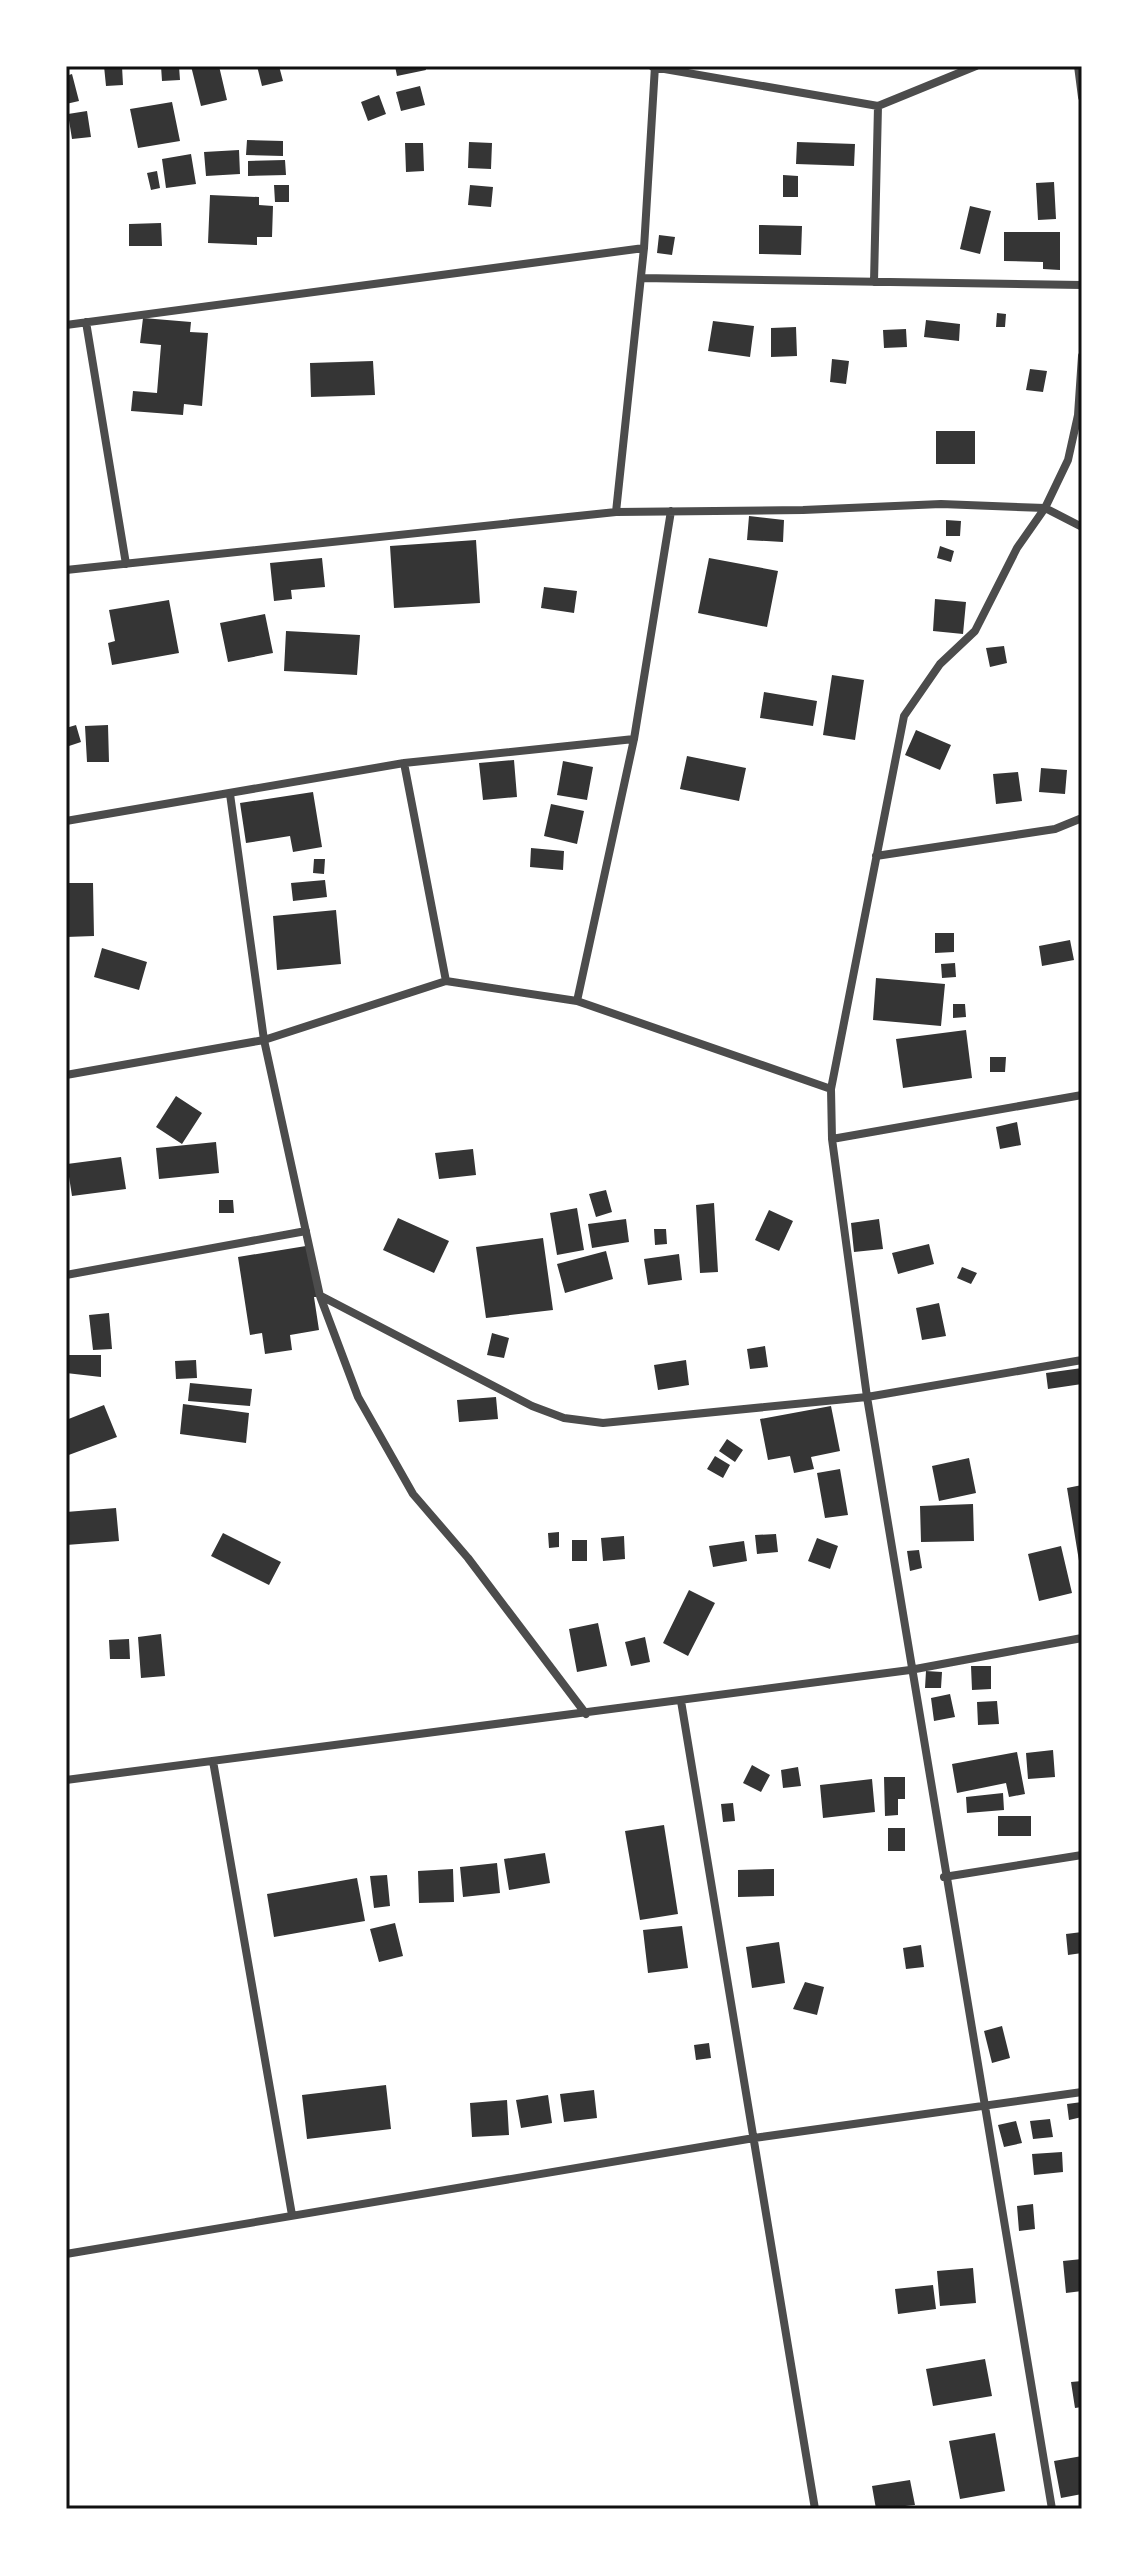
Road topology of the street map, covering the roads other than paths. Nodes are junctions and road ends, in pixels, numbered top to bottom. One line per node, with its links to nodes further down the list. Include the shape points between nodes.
1 (976, 66): 5 (street)
2 (1078, 66): 4 (street)
3 (654, 67): 5 (street); 6 (street)
4 (1082, 97)
5 (878, 106): 8 (street)
6 (644, 248): 7 (street); 10 (street)
7 (641, 278): 8 (street); 15 (street)
8 (874, 282): 9 (street)
9 (1082, 285)
10 (86, 322): 11 (street); 17 (street)
11 (66, 325)
12 (1082, 356): 13 (street, via 1068,460)
13 (1045, 508): 14 (street, via 941,504); 16 (street); 24 (street, via 1017,548 975,631 940,664 904,716)
14 (671, 511): 15 (street); 19 (street)
15 (616, 512): 17 (street)
16 (1082, 527)
17 (126, 564): 18 (street)
18 (66, 570)
19 (634, 739): 20 (street); 26 (street)
20 (404, 763): 21 (street); 25 (street)
21 (230, 794): 23 (street); 27 (street)
22 (1082, 818): 24 (street, via 1055,829)
23 (66, 821)
24 (876, 856): 29 (street)
25 (446, 981): 26 (street); 27 (street)
26 (577, 1001): 29 (street)
27 (264, 1040): 28 (street); 32 (street)
28 (66, 1075)
29 (831, 1089): 31 (street)
30 (1082, 1095): 31 (street)
31 (832, 1139): 36 (street)
32 (306, 1231): 33 (street); 34 (street)
33 (66, 1275)
34 (320, 1296): 36 (street, via 564,1418 603,1423); 40 (street, via 358,1397 413,1494)
35 (1082, 1360): 36 (street)
36 (867, 1397): 38 (street)
37 (1082, 1638): 38 (street)
38 (910, 1670): 39 (street); 44 (street)
39 (681, 1701): 40 (street); 47 (street)
40 (586, 1714): 41 (street)
41 (213, 1761): 42 (street); 48 (street)
42 (66, 1780)
43 (1082, 1855): 44 (street)
44 (944, 1877): 46 (street)
45 (1082, 2092): 46 (street)
46 (982, 2105): 47 (street); 51 (street)
47 (754, 2138): 48 (street); 50 (street)
48 (292, 2215): 49 (street)
49 (66, 2254)
50 (815, 2509)
51 (1052, 2509)

